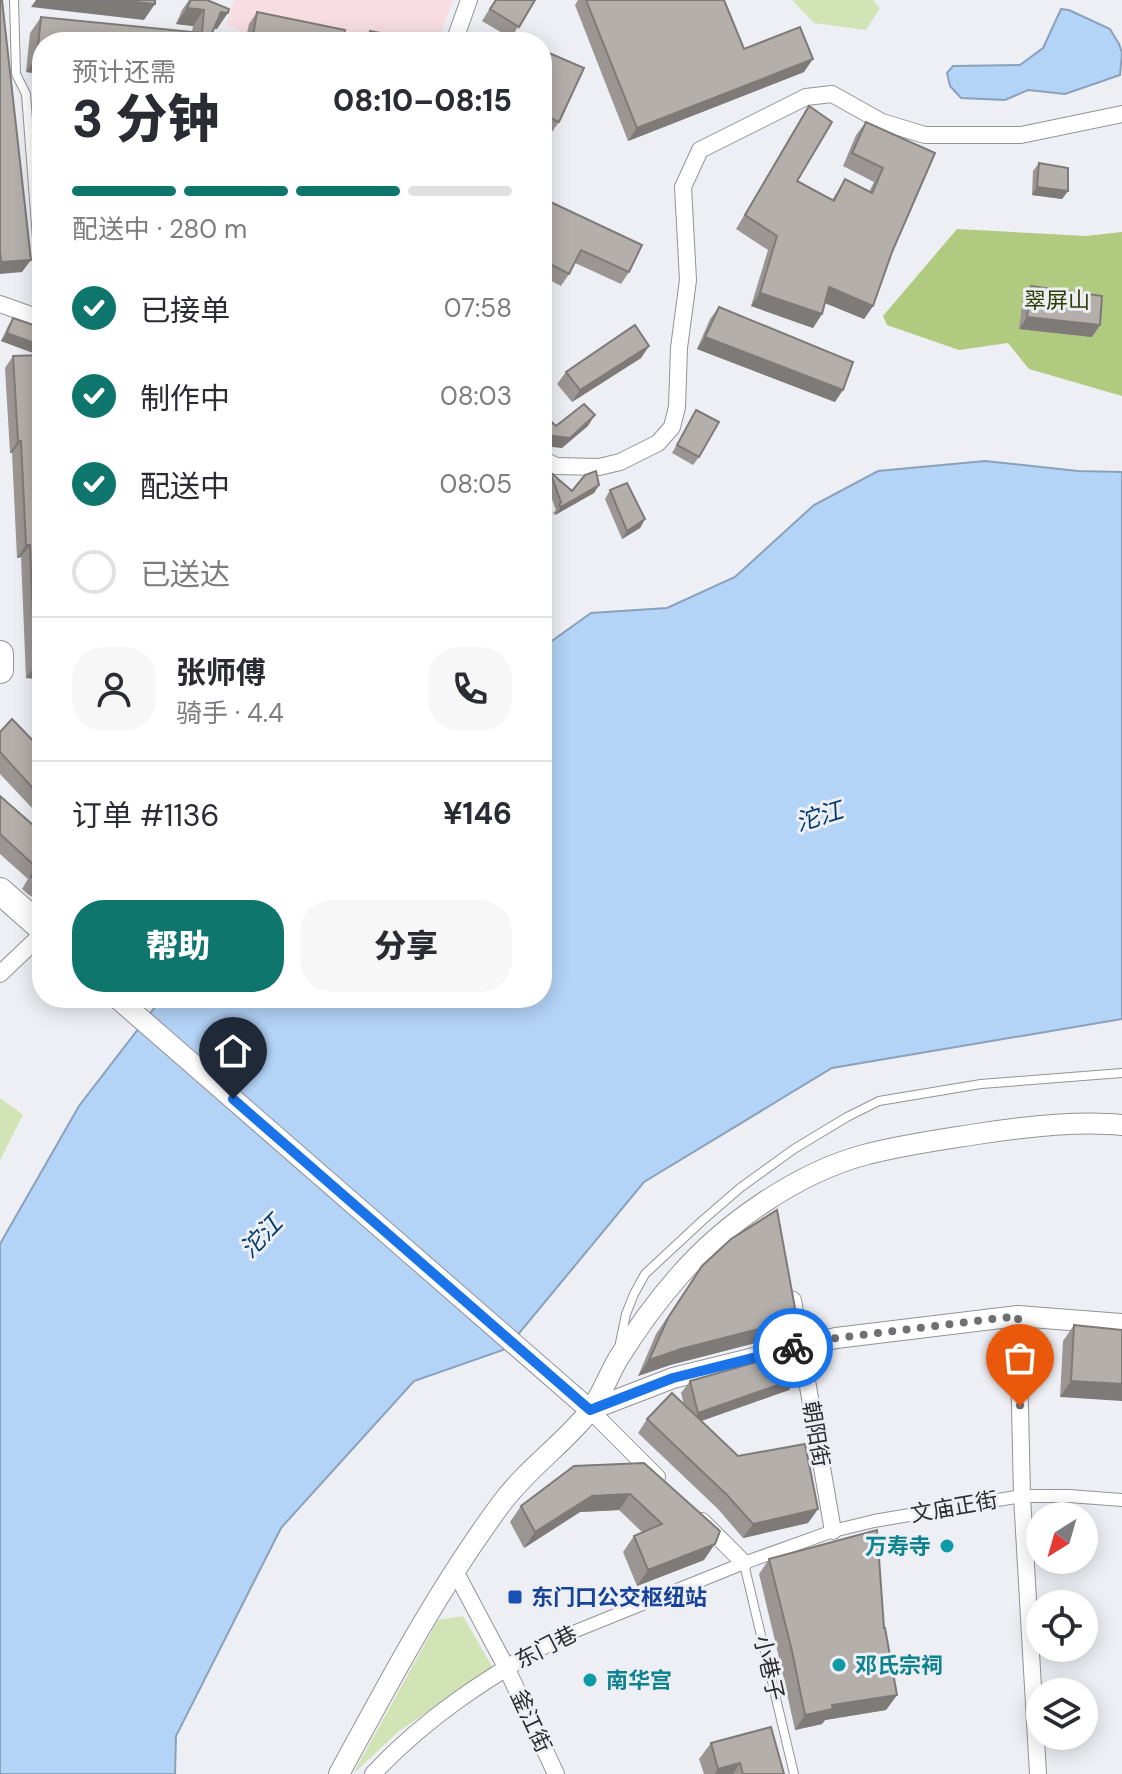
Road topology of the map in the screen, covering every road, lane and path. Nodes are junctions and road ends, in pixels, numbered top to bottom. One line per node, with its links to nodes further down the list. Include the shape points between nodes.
1 (14, 0): 5 (lane, via 16,74 26,94)
2 (469, 0): 3 (street)
3 (458, 32)
4 (1122, 114): 8 (street, via 1021,135 925,135 882,122 832,94 806,97 700,150 683,187 688,280 672,427 658,443 620,462 599,467)
5 (32, 173)
6 (0, 304): 7 (street)
7 (32, 315)
8 (552, 463)
9 (0, 654): 10 (main road)
10 (0, 670)
11 (0, 891): 13 (main road)
12 (0, 907): 14 (main road)
13 (32, 926)
14 (32, 930)
15 (32, 944): 16 (street)
16 (0, 974)
17 (129, 1008): 25 (street)
18 (1122, 1073): 24 (lane, via 981,1084 879,1101 847,1117 740,1188 645,1274 626,1314)
19 (1122, 1125): 24 (street, via 1018,1128 911,1144 818,1172 721,1235 653,1306)
20 (790, 1285): 23 (street, 朝阳街)
21 (1018, 1316): 22 (street); 23 (street); 27 (street)
22 (1122, 1324)
23 (801, 1346): 25 (street, via 673,1378); 30 (street, 朝阳街)
24 (617, 1360): 25 (street)
25 (590, 1410): 26 (street); 32 (street, via 503,1501)
26 (667, 1487)
27 (1022, 1496): 28 (street, 文庙正街); 30 (street, 文庙正街); 39 (street)
28 (1122, 1500)
29 (689, 1508): 31 (street)
30 (833, 1531): 31 (street, 文庙正街)
31 (744, 1563): 33 (street, 东门巷); 38 (lane, 小巷子)
32 (455, 1571): 34 (street, 釜江街); 35 (street)
33 (556, 1639): 34 (street, 东门巷)
34 (506, 1667): 36 (street, 东门巷, via 442,1710); 37 (street, 釜江街)
35 (339, 1774)
36 (373, 1774)
37 (556, 1774)
38 (794, 1774)
39 (1038, 1774)

